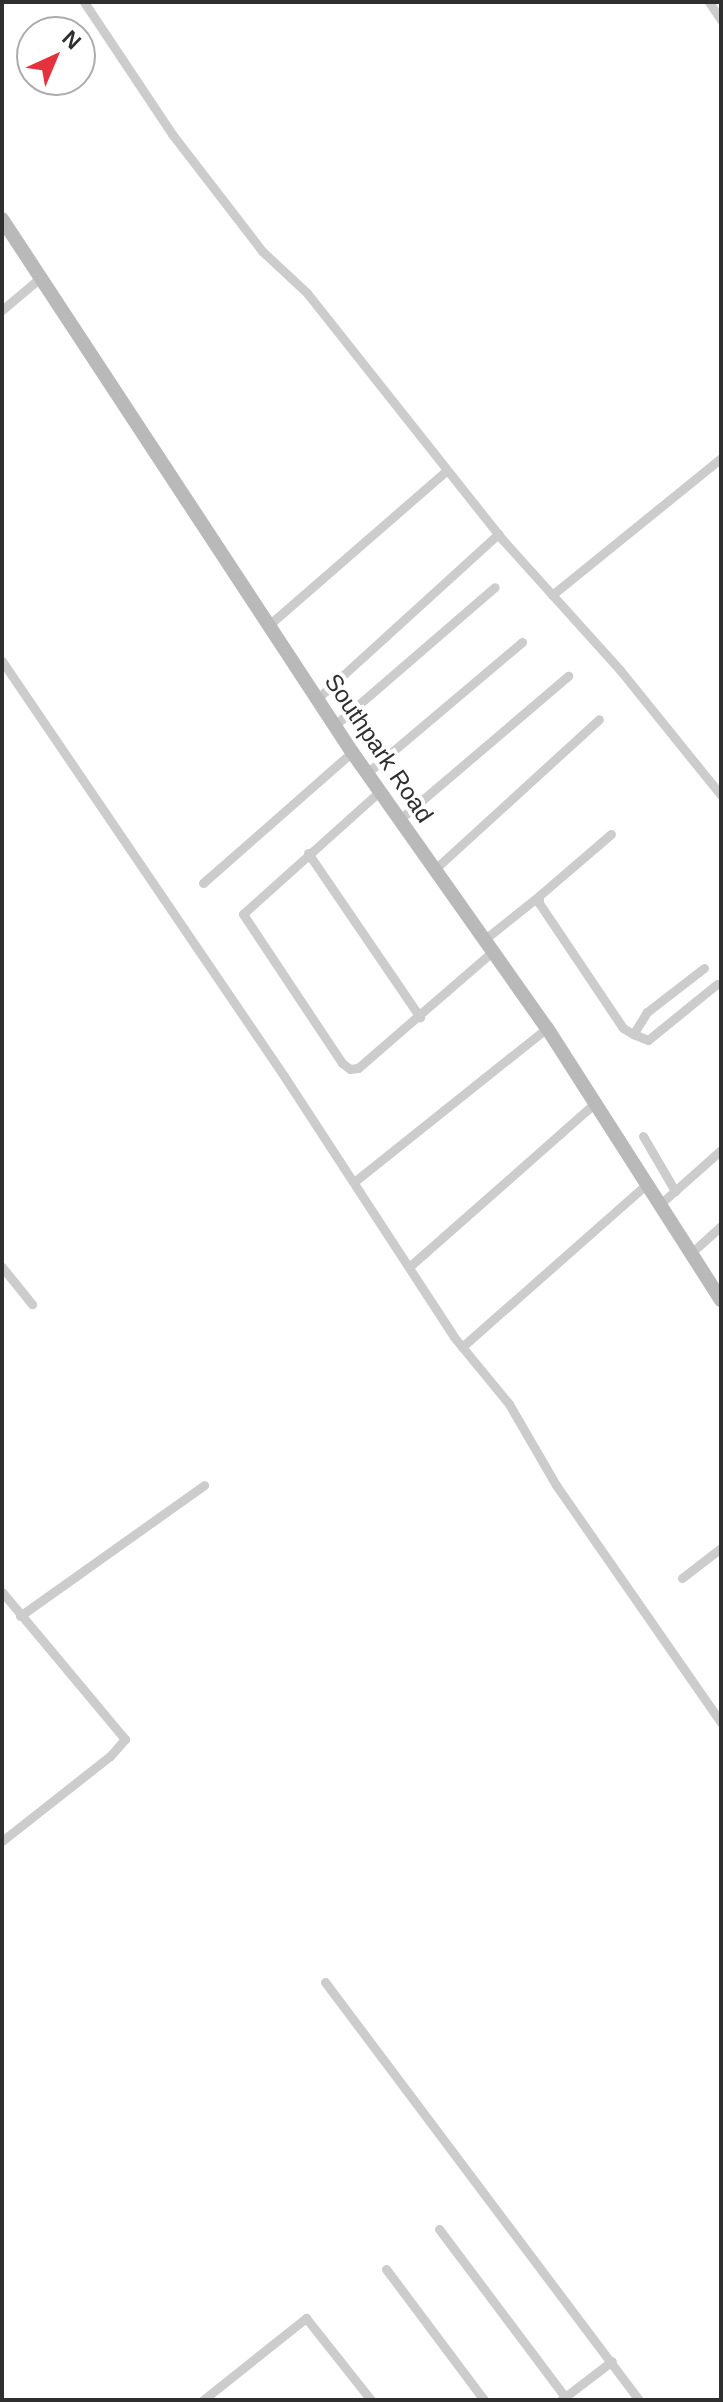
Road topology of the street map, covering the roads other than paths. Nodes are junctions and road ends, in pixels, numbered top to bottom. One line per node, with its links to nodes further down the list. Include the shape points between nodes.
1 (84, 2): 8 (street, via 172,134 253,240 307,293)
2 (709, 2): 3 (street)
3 (721, 20)
4 (2, 219): 5 (street, Southpark Road)
5 (40, 278): 6 (street); 12 (street, Southpark Road)
6 (2, 310)
7 (721, 458): 11 (street)
8 (446, 471): 9 (street); 12 (street)
9 (498, 534): 11 (street); 16 (street)
10 (495, 587): 18 (street)
11 (552, 595): 22 (street)
12 (270, 624): 16 (street, Southpark Road)
13 (522, 642): 20 (street)
14 (2, 661): 38 (street)
15 (568, 676): 23 (street)
16 (318, 698): 18 (street, Southpark Road)
17 (599, 719): 26 (street)
18 (335, 725): 19 (street, Southpark Road)
19 (352, 752): 20 (street, Southpark Road); 27 (street)
20 (367, 773): 21 (street, Southpark Road)
21 (380, 791): 23 (street, Southpark Road); 25 (street)
22 (721, 795)
23 (400, 819): 26 (street, Southpark Road)
24 (611, 834): 28 (street)
25 (308, 853): 32 (street); 32 (street, via 243,914 342,1063 358,1068)
26 (435, 869): 29 (street, Southpark Road)
27 (203, 883)
28 (539, 896): 29 (street); 34 (street, via 616,1017)
29 (489, 945): 32 (street); 33 (street, Southpark Road)
30 (704, 968): 34 (street, via 647,1012)
31 (717, 984): 34 (street, via 648,1040)
32 (420, 1017)
33 (547, 1028): 35 (street, Southpark Road); 38 (street)
34 (633, 1034)
35 (594, 1104): 39 (street, Southpark Road); 45 (street)
36 (643, 1136): 40 (street)
37 (721, 1150): 40 (street)
38 (354, 1182): 45 (street)
39 (646, 1185): 41 (street, Southpark Road); 48 (street)
40 (675, 1191): 41 (street)
41 (659, 1205): 43 (street, Southpark Road)
42 (721, 1226): 43 (street)
43 (690, 1254): 46 (street, Southpark Road)
44 (2, 1267): 47 (street)
45 (409, 1267): 48 (street)
46 (721, 1300)
47 (32, 1304)
48 (462, 1347): 54 (street, via 509,1404 556,1485)
49 (204, 1485): 53 (street)
50 (721, 1548): 51 (street)
51 (682, 1578)
52 (2, 1592): 53 (street)
53 (20, 1616): 55 (street, via 125,1739)
54 (721, 1722)
55 (2, 1841)
56 (325, 1982): 59 (street)
57 (439, 2229): 60 (street)
58 (386, 2269): 63 (street)
59 (612, 2361): 60 (street); 64 (street)
60 (563, 2398)
61 (203, 2400): 62 (street, via 306,2318)
62 (371, 2400)
63 (484, 2400)
64 (639, 2400)

